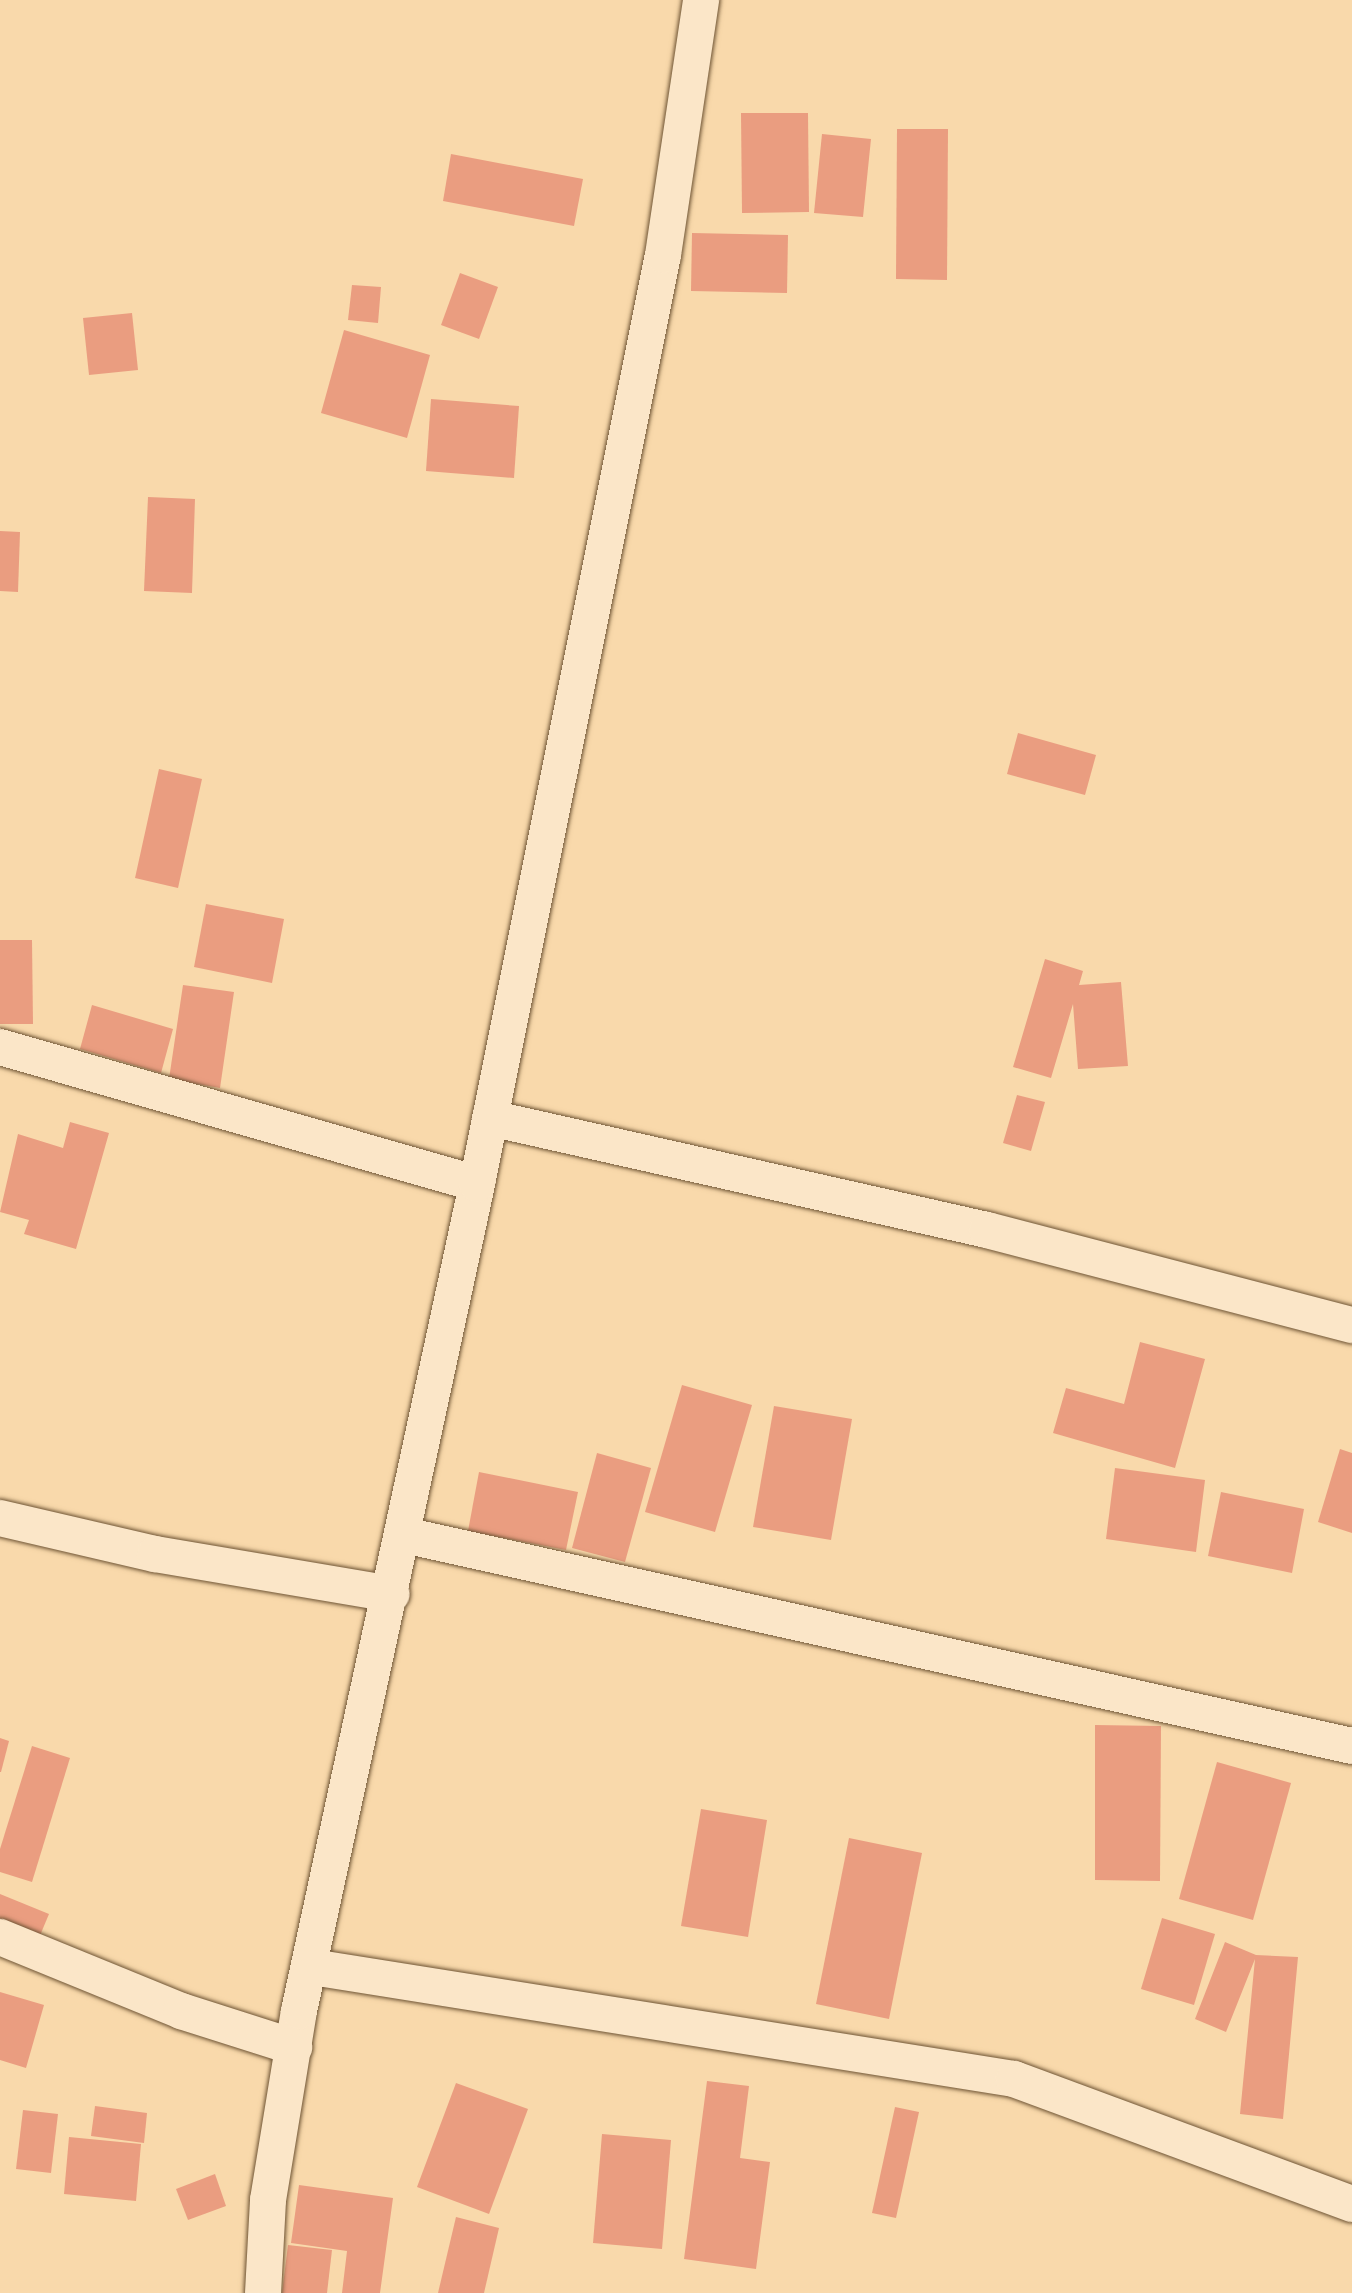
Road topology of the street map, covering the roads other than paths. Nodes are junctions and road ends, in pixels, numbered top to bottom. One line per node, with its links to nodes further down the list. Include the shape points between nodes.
1 (701, 0): 3 (street, via 663,255)
2 (0, 1047): 4 (street)
3 (490, 1118): 4 (street); 5 (street, via 987,1230)
4 (477, 1184): 7 (street)
5 (1352, 1325)
6 (0, 1518): 8 (street, via 155,1554)
7 (404, 1535): 8 (street); 9 (street)
8 (392, 1594): 11 (street)
9 (1352, 1746)
10 (0, 1937): 12 (street, via 181,2011)
11 (312, 1967): 12 (street); 13 (street, via 1014,2079)
12 (294, 2047): 14 (street, via 268,2200)
13 (1352, 2204)
14 (263, 2293)

